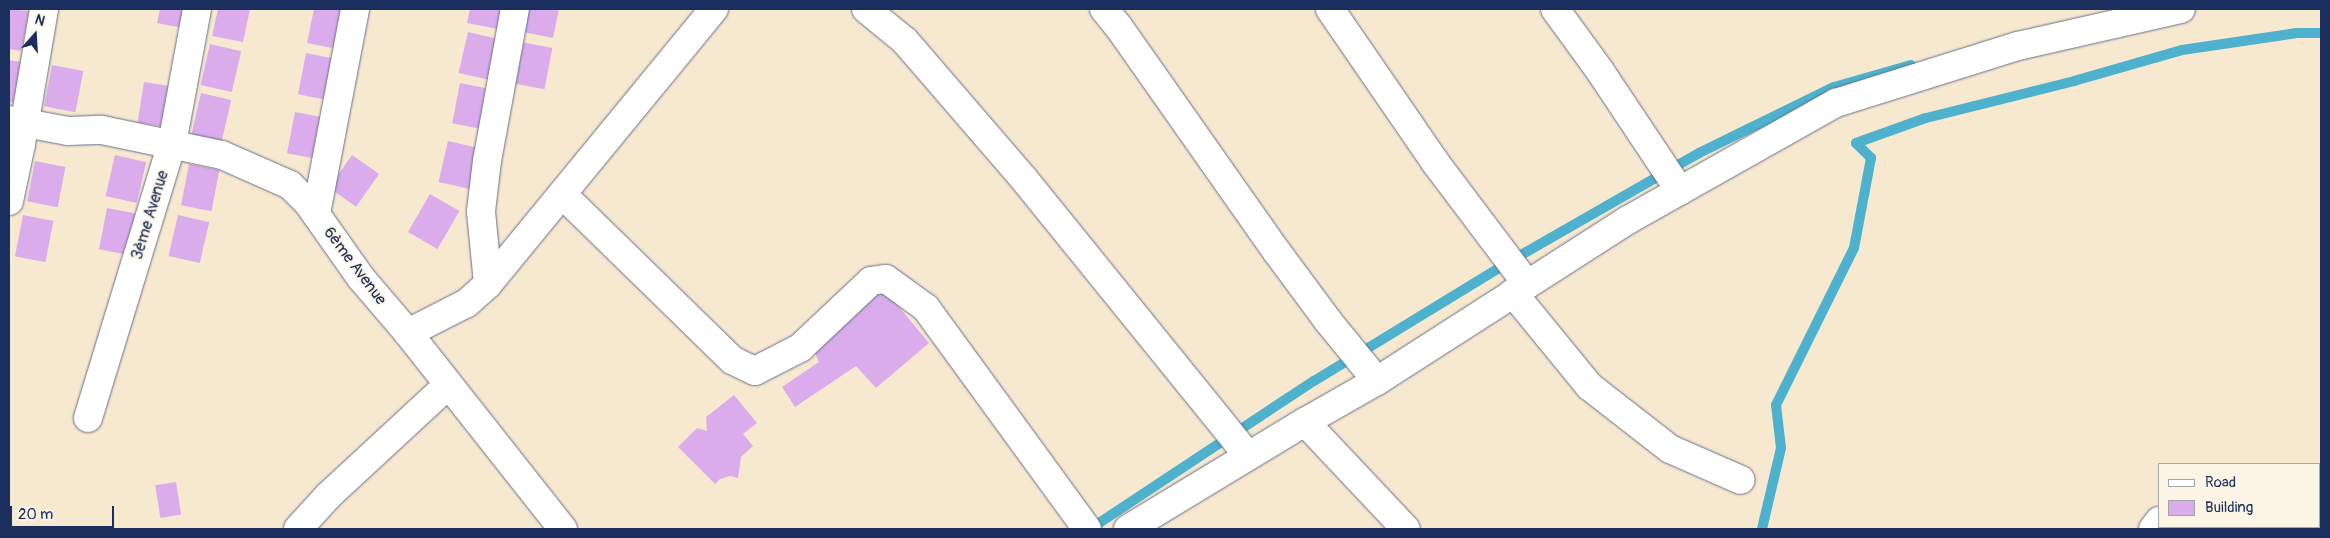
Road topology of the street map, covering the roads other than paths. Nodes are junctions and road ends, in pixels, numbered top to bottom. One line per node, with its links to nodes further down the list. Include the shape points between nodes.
1 (44, 9): 11 (street)
2 (198, 9): 12 (street, 3ème Avenue)
3 (355, 9): 16 (street)
4 (515, 9): 17 (street, via 481,211)
5 (714, 9): 14 (street)
6 (866, 9): 24 (street, via 905,41 1024,178)
7 (1104, 9): 20 (street, via 1288,268)
8 (1330, 9): 18 (street)
9 (1555, 9): 13 (street)
10 (2180, 9): 13 (street, via 2018,46 1836,103)
11 (17, 122): 12 (street, 6ème Avenue, via 68,131 102,130); 15 (street)
12 (172, 144): 16 (street, 6ème Avenue, via 222,155 290,184); 22 (street, 3ème Avenue)
13 (1680, 191): 18 (street)
14 (562, 194): 17 (street); 29 (street, via 732,360 755,371 800,348 871,281 886,279 926,308)
15 (9, 201)
16 (316, 214): 19 (street, 6ème Avenue, via 361,278)
17 (488, 284): 19 (street, via 468,303)
18 (1520, 289): 20 (street); 25 (street, via 1589,386 1670,449)
19 (408, 333): 21 (street, 6ème Avenue)
20 (1377, 381): 23 (street)
21 (448, 385): 27 (street, via 328,496); 28 (street, 6ème Avenue)
22 (88, 418)
23 (1304, 422): 24 (street); 30 (street)
24 (1248, 456): 26 (street)
25 (1742, 480)
26 (1135, 527)
27 (298, 529)
28 (563, 529)
29 (1087, 529)
30 (1406, 529)

